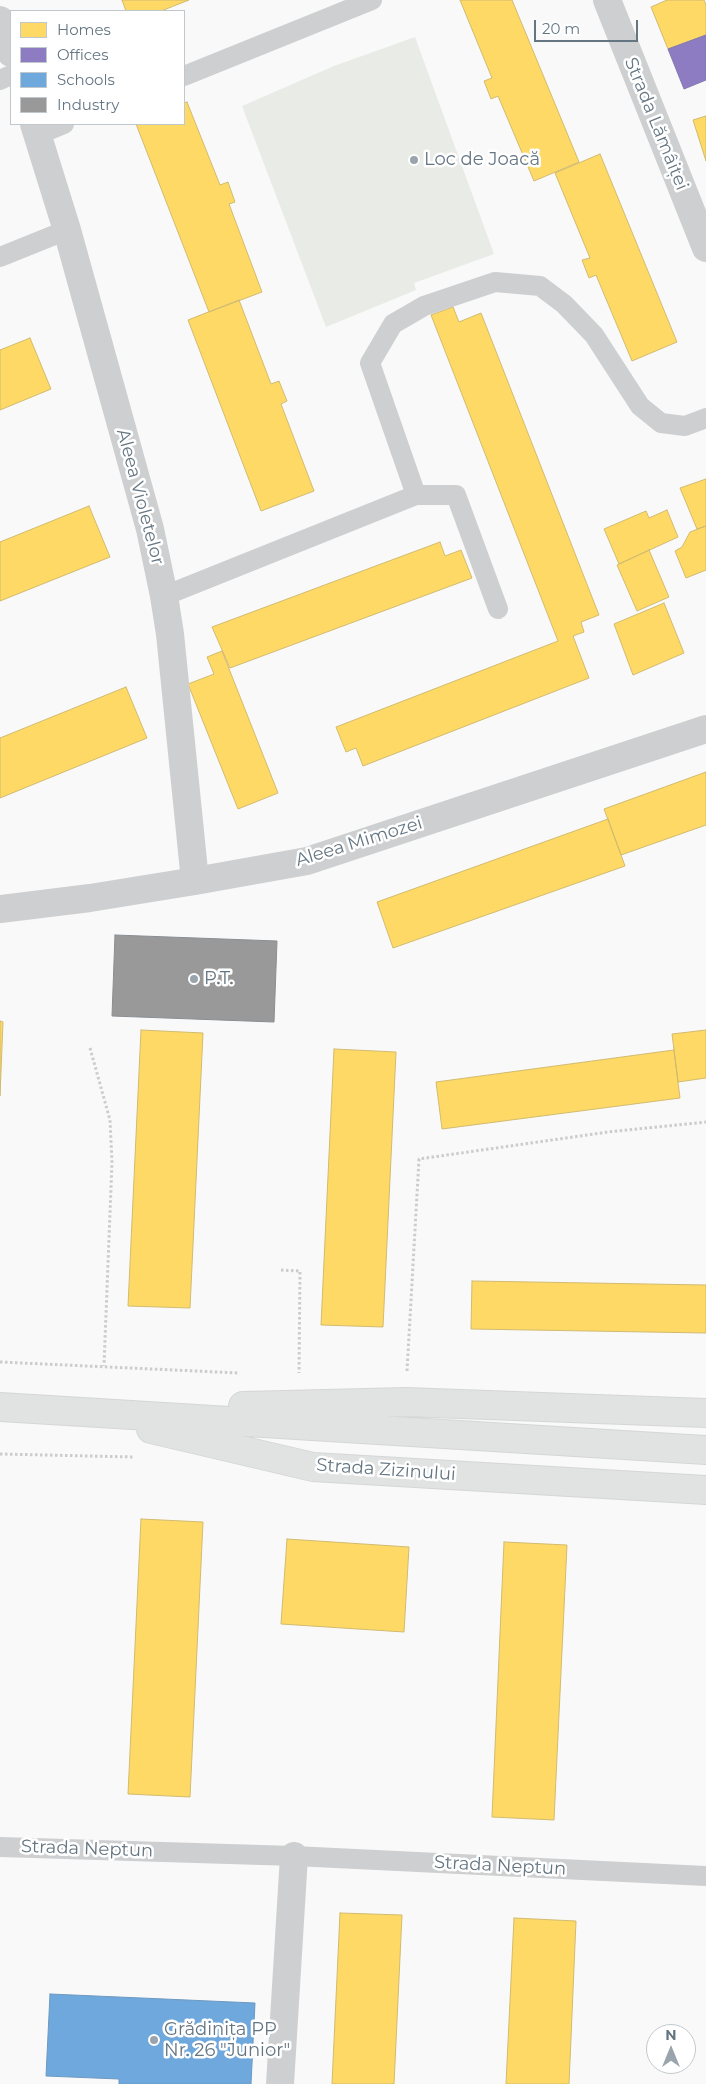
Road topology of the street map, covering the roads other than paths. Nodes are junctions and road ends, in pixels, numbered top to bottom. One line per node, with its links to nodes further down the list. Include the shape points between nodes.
1 (372, 0): 5 (lane)
2 (607, 0): 9 (street, Strada Lămâiței)
3 (0, 20): 4 (street)
4 (10, 50)
5 (185, 76)
6 (58, 125): 7 (lane)
7 (35, 129): 8 (street, Aleea Violetelor)
8 (66, 230): 10 (lane); 13 (street, Aleea Violetelor, via 150,529)
9 (706, 248)
10 (0, 257)
11 (706, 418): 12 (lane, via 685,426 661,423 640,406 594,336 564,304 540,286 495,282 424,306 393,324 370,363)
12 (416, 495): 13 (lane); 14 (lane, via 456,495)
13 (164, 596): 16 (street, Aleea Violetelor)
14 (498, 609)
15 (706, 729): 16 (street, Aleea Mimozei, via 306,861)
16 (195, 881): 17 (street, Aleea Mimozei)
17 (0, 909)
18 (0, 1407): 19 (street, Strada Zizinului)
19 (71, 1411): 20 (street, Strada Zizinului, via 406,1402); 21 (street, Strada Zizinului); 22 (street, Strada Zizinului, via 313,1466)
20 (706, 1413)
21 (706, 1450)
22 (706, 1490)
23 (0, 1847): 24 (lane, Strada Neptun)
24 (294, 1856): 25 (lane, Strada Neptun); 26 (street)
25 (706, 1876)
26 (280, 2084)

